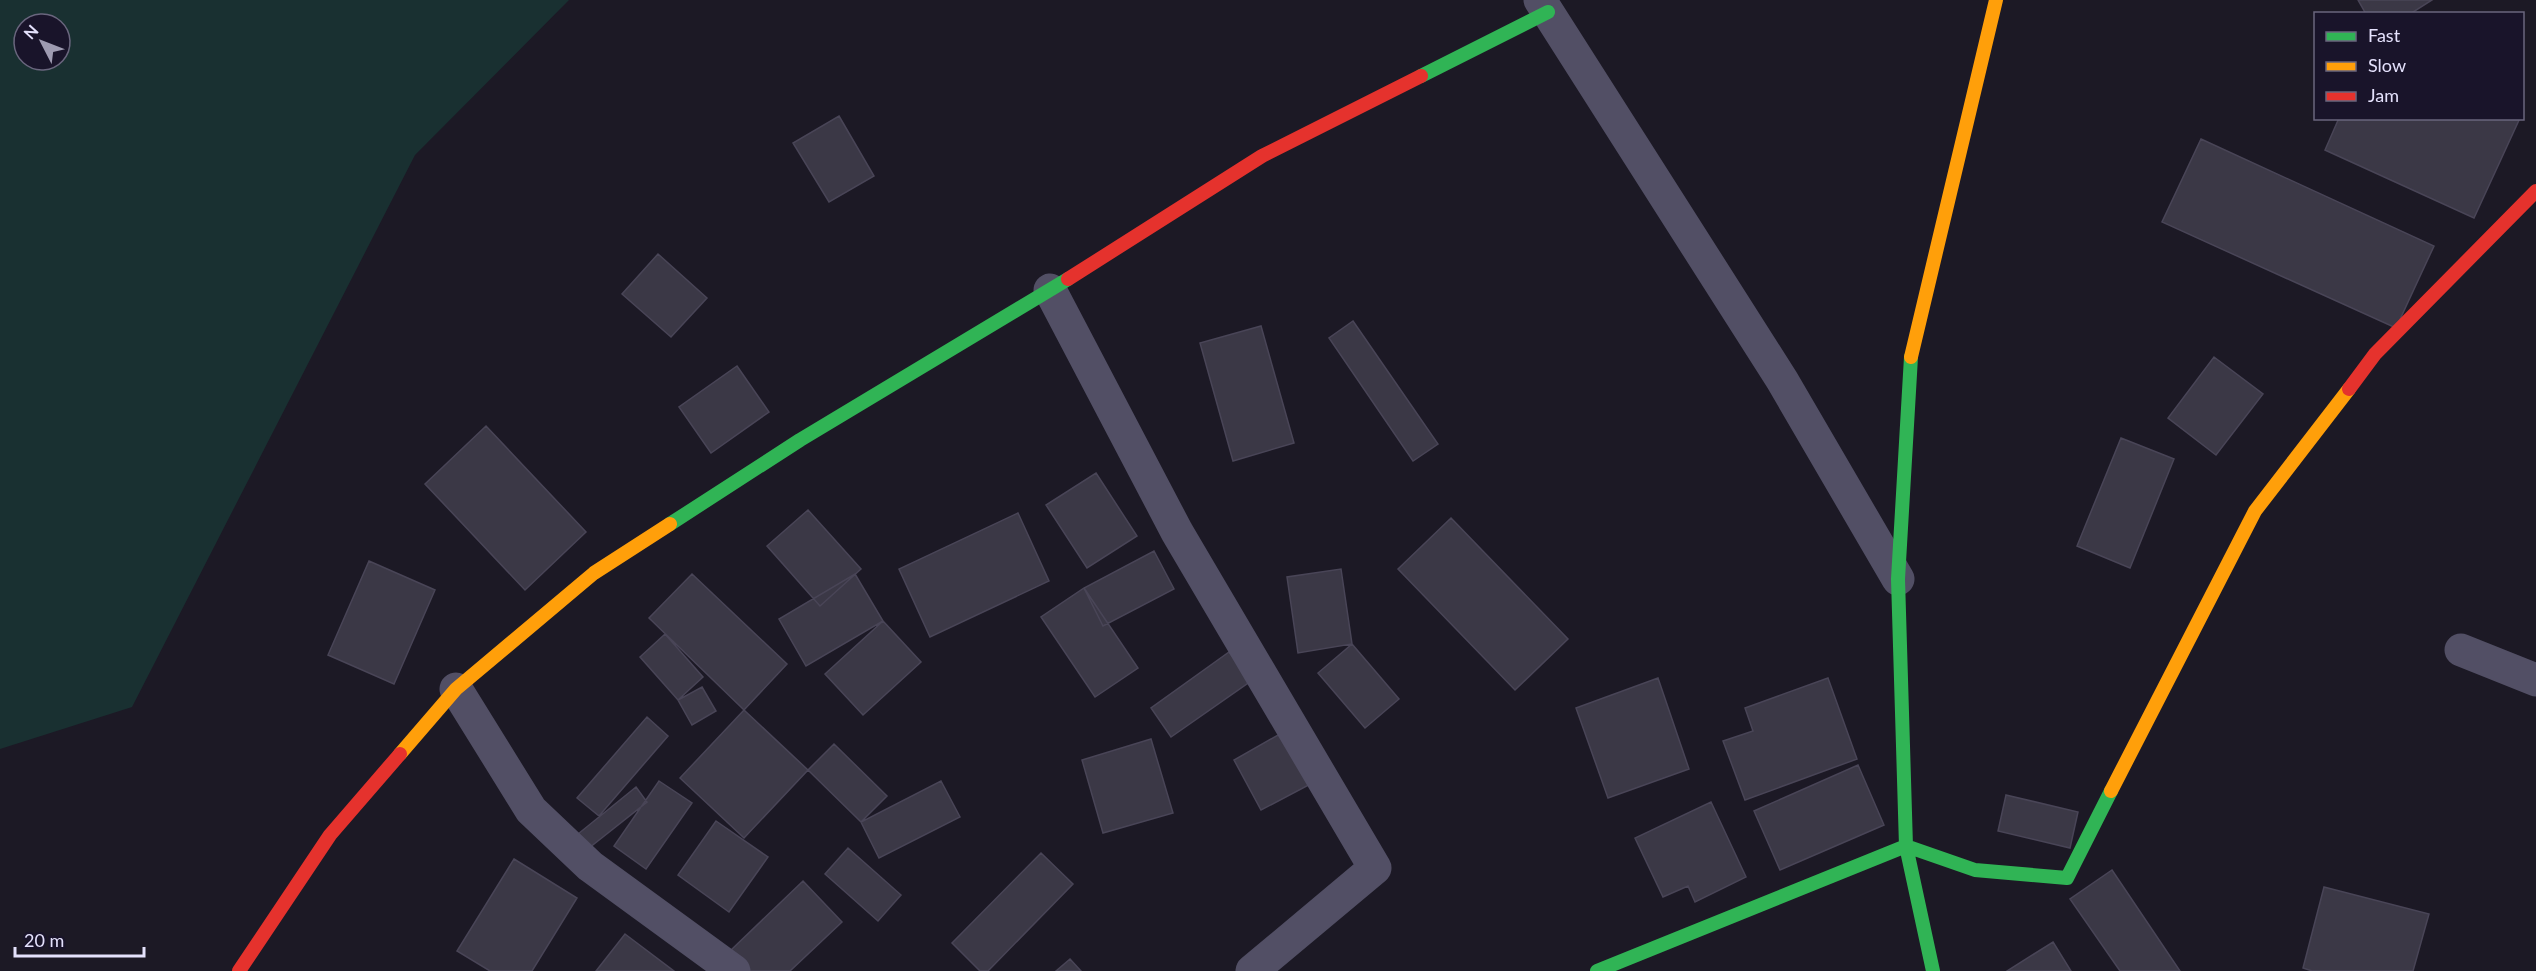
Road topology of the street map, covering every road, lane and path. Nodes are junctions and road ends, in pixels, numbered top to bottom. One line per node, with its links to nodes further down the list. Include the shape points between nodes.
1 (1996, 0): 5 (street, via 1911,358)
2 (1544, 6): 4 (street, via 1262,156); 5 (street, via 1782,380)
3 (2536, 191): 9 (street, via 2375,354 2255,511 2067,878 1975,870)
4 (1050, 290): 8 (street, via 800,440 594,573); 12 (street, via 1177,532 1375,868)
5 (1898, 579): 9 (street)
6 (2461, 650): 7 (street)
7 (2536, 680)
8 (456, 689): 10 (street, via 330,835); 11 (street, via 531,810 590,866)
9 (1906, 846): 13 (street); 14 (street)
10 (239, 971)
11 (734, 971)
12 (1252, 971)
13 (1597, 971)
14 (1933, 971)

